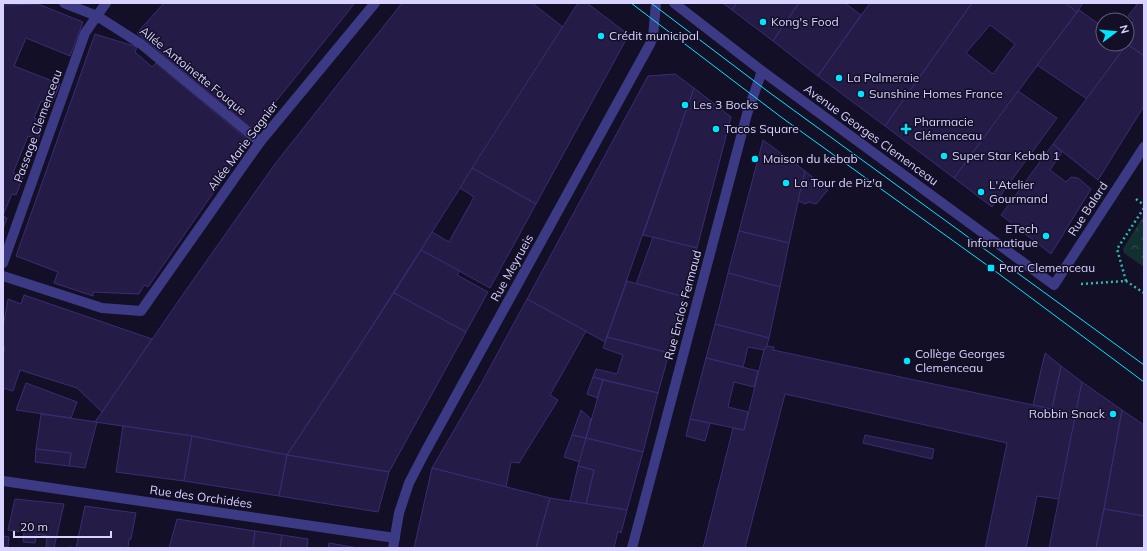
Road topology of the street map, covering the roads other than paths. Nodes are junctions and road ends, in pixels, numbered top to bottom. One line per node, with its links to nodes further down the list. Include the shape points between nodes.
1 (64, 3): 6 (street, Allée Antoinette Fouque)
2 (106, 3): 6 (street, Passage Clemenceau)
3 (375, 3): 8 (street, Allée Marie Sagnier)
4 (656, 3): 14 (street, Rue Meyrueis, via 654,37 409,483 399,514)
5 (674, 3): 7 (street, Avenue Georges Clemenceau)
6 (96, 16): 8 (street, Allée Antoinette Fouque, via 141,44); 10 (street, Passage Clemenceau, via 85,33)
7 (762, 71): 12 (street, Avenue Georges Clemenceau); 15 (street, Rue Enclos Fermaud, via 747,114)
8 (260, 142): 11 (street, Allée Marie Sagnier, via 141,311 102,308)
9 (1144, 147): 12 (street, Rue Balard)
10 (3, 263)
11 (3, 276)
12 (1054, 285)
13 (3, 481): 14 (street, Rue des Orchidées)
14 (394, 543)
15 (632, 548)

